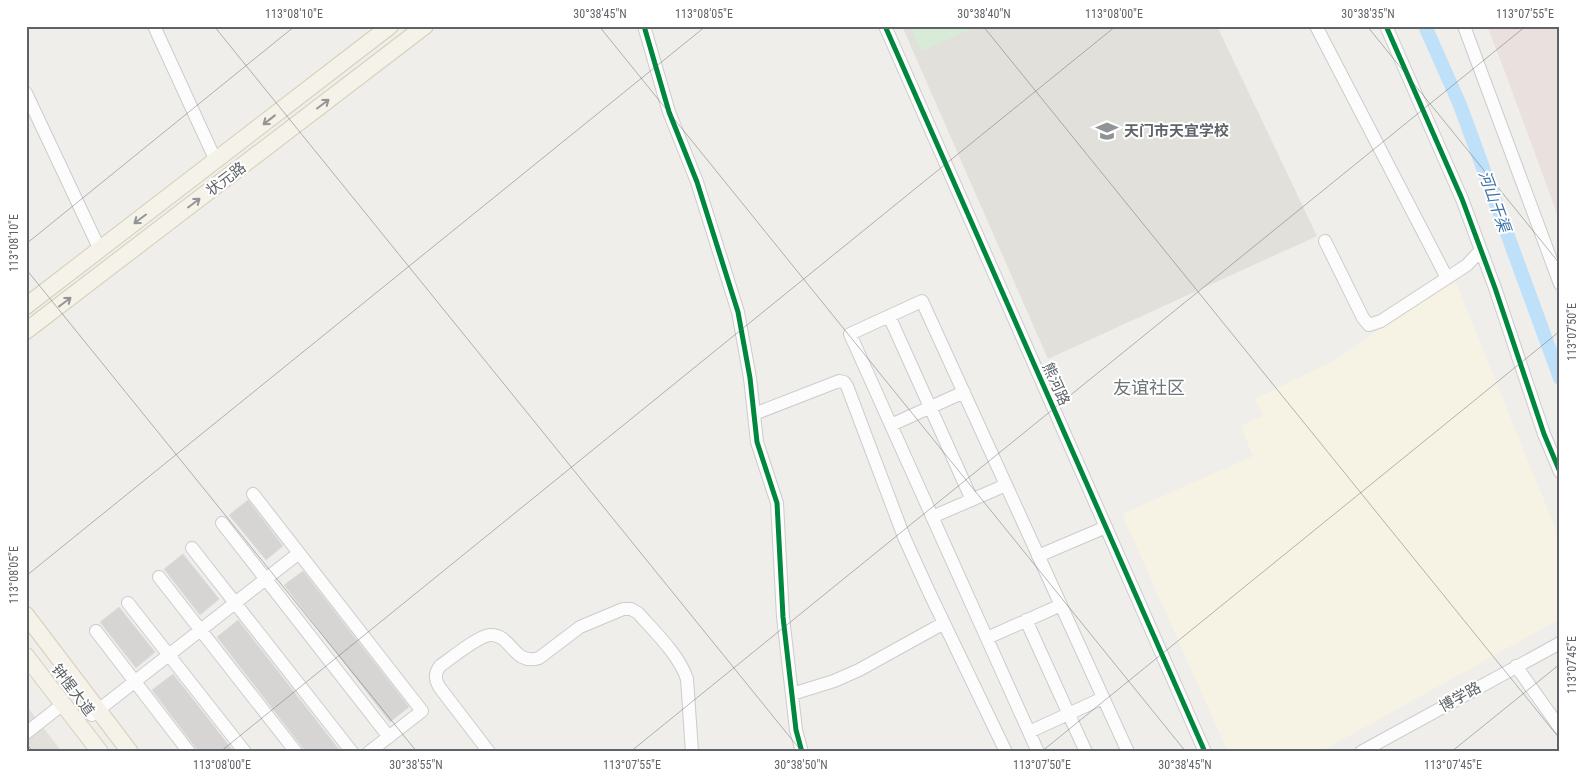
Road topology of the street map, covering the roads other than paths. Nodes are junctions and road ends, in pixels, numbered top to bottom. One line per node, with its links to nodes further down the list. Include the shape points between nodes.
1 (154, 26): 10 (street)
2 (390, 26): 10 (main road, 状元路, one-way to 10)
3 (425, 26): 18 (main road, 状元路, one-way to 3)
4 (644, 26): 21 (street, via 669,112 697,182 738,312)
5 (885, 26): 29 (street, 熊河路)
6 (1316, 26): 14 (street)
7 (1386, 26): 13 (street)
8 (1464, 26): 15 (street)
9 (26, 93): 12 (street)
10 (216, 161): 12 (main road, 状元路, one-way to 12)
11 (1325, 241): 14 (street, via 1369,325 1381,321)
12 (100, 250): 16 (main road, 状元路)
13 (1481, 250): 14 (street, via 1467,265); 23 (street)
14 (1447, 278)
15 (1560, 284)
16 (26, 306)
17 (889, 316): 19 (street, via 922,301); 20 (street); 22 (street, via 850,334)
18 (26, 331)
19 (964, 392): 20 (street); 24 (street)
20 (930, 407): 22 (street); 26 (street)
21 (754, 414): 40 (street, via 839,381 844,382 904,537); 51 (street, via 757,442 778,503)
22 (891, 425): 27 (street)
23 (1560, 472)
24 (1006, 485): 26 (street); 32 (street)
25 (253, 494): 31 (street)
26 (972, 500): 27 (street)
27 (932, 517): 44 (street)
28 (222, 523): 34 (street)
29 (1106, 527): 32 (street); 76 (street, 熊河路)
30 (192, 548): 35 (street)
31 (299, 553): 34 (street); 59 (street, via 422,711)
32 (1038, 556): 37 (street)
33 (159, 577): 42 (street)
34 (266, 579): 35 (street); 59 (street)
35 (236, 602): 42 (street); 67 (street)
36 (128, 603): 46 (street)
37 (1061, 605): 39 (street); 52 (street)
38 (26, 615): 54 (main road)
39 (1026, 620): 44 (street); 55 (street)
40 (944, 623): 51 (street, via 859,670); 72 (street)
41 (26, 628): 54 (main road, 钟惺大道)
42 (201, 630): 46 (street); 66 (street)
43 (96, 631): 50 (street)
44 (987, 638): 57 (street)
45 (1560, 642): 48 (street, 博学路)
46 (169, 655): 50 (street); 65 (street)
47 (26, 656): 53 (main road, 钟惺大道)
48 (1516, 666): 56 (street); 77 (street, 博学路)
49 (26, 671): 53 (main road)
50 (135, 682): 54 (street); 64 (street)
51 (792, 694): 71 (street)
52 (1103, 698): 55 (street); 75 (street)
53 (59, 707): 58 (street); 60 (main road); 61 (main road, 钟惺大道)
54 (95, 713): 62 (main road, 钟惺大道); 63 (main road)
55 (1069, 714): 57 (street); 74 (street)
56 (1560, 728)
57 (1029, 732): 73 (street)
58 (26, 733)
59 (389, 737): 68 (street)
60 (88, 752)
61 (100, 752)
62 (120, 752)
63 (130, 752)
64 (189, 752)
65 (245, 752)
66 (296, 752)
67 (352, 752)
68 (370, 752)
69 (490, 752): 70 (street, via 436,682 436,670 478,639 491,635 502,638 526,659 539,658 580,627 623,608 638,613 685,671)
70 (692, 752)
71 (802, 752)
72 (1006, 752)
73 (1038, 752)
74 (1086, 752)
75 (1128, 752)
76 (1205, 752)
77 (1361, 752)

